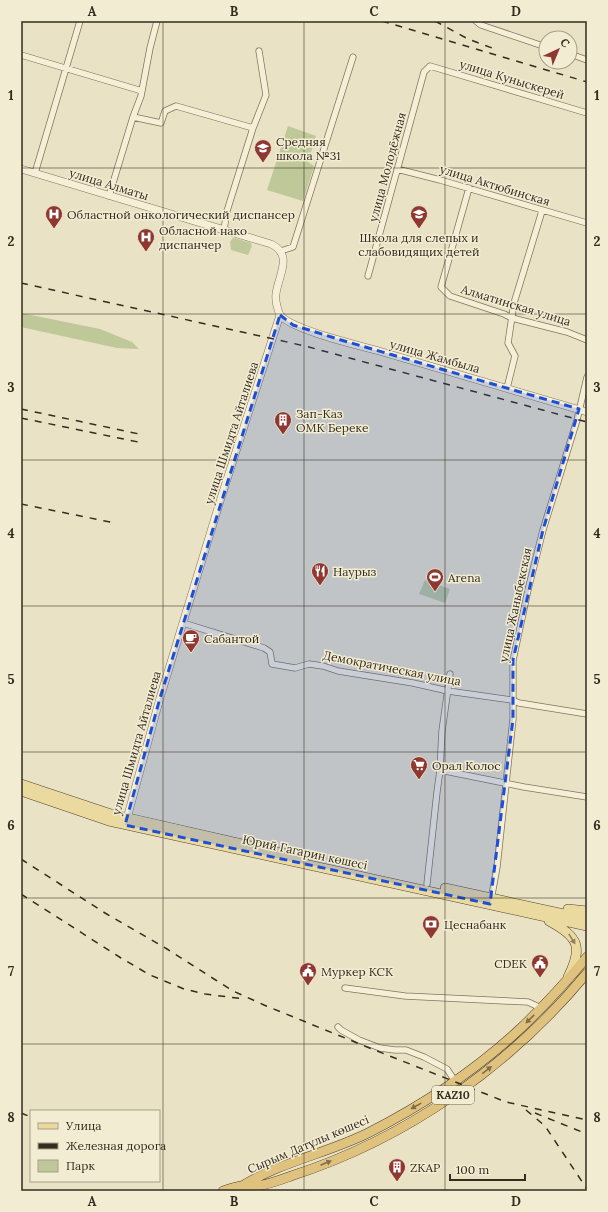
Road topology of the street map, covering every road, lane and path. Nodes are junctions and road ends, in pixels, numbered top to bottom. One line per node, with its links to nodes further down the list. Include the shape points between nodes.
1 (80, 21): 9 (street)
2 (157, 21): 10 (street)
3 (479, 23): 4 (street)
4 (538, 44)
5 (258, 52): 13 (street, via 266,95)
6 (21, 55): 9 (street)
7 (353, 57): 22 (street, via 293,247)
8 (430, 66): 11 (street, улица Куныскерей); 15 (street, улица Молодёжная, via 424,72)
9 (65, 68): 10 (street); 16 (street)
10 (142, 91): 12 (street)
11 (587, 113)
12 (133, 117): 13 (street, via 161,123 165,112 176,106); 18 (street)
13 (254, 128): 21 (street, via 227,211)
14 (21, 169): 16 (street, улица Алматы)
15 (397, 169): 17 (street, улица Актюбинская); 23 (street, улица Молодёжная)
16 (35, 173): 18 (street, улица Алматы)
17 (469, 188): 19 (street, улица Актюбинская); 25 (street, Алматинская улица, via 441,287 450,296)
18 (109, 196): 21 (street, улица Алматы)
19 (542, 211): 20 (street, улица Актюбинская); 25 (street, via 514,303)
20 (587, 223)
21 (224, 230): 22 (street, улица Алматы, via 271,244)
22 (280, 251): 24 (street, улица Шмидта Айталиева, via 284,264 276,294)
23 (368, 276)
24 (280, 315): 28 (street, улица Жамбыла, via 293,325); 31 (street, улица Шмидта Айталиева)
25 (512, 318): 26 (street, Алматинская улица, via 567,332); 28 (street, via 508,343 515,356)
26 (587, 340)
27 (587, 378): 29 (street, улица Жаныбекская)
28 (507, 388): 29 (street, улица Жамбыла)
29 (579, 410): 30 (street, улица Жамбыла); 34 (street, улица Жаныбекская, via 528,590 513,660)
30 (587, 412)
31 (183, 623): 33 (street, Демократическая улица, via 264,648 270,652 272,664 295,668 309,664); 41 (street, улица Шмидта Айталиева)
32 (450, 674): 33 (street)
33 (448, 691): 34 (street, Демократическая улица); 36 (street)
34 (512, 700): 35 (street, Демократическая улица); 37 (street, улица Жаныбекская, via 513,719)
35 (587, 714)
36 (440, 770): 37 (street); 42 (street)
37 (506, 783): 40 (street); 43 (street, улица Жаныбекская)
38 (21, 784): 41 (main road, Юрий Гагарин көшесі)
39 (21, 791): 41 (main road, Юрий Гагарин көшесі, via 109,821)
40 (587, 796)
41 (126, 822): 42 (main road, Юрий Гагарин көшесі); 43 (main road, Юрий Гагарин көшесі)
42 (427, 884): 43 (main road, Юрий Гагарин көшесі)
43 (491, 901): 44 (main road, Юрий Гагарин көшесі); 46 (main road, Юрий Гагарин көшесі)
44 (535, 907): 45 (main road); 47 (main road, Юрий Гагарин көшесі)
45 (587, 911)
46 (541, 916): 48 (main road, Юрий Гагарин көшесі); 51 (main road, one-way to 51, via 565,930 576,946 576,958)
47 (587, 919)
48 (587, 926)
49 (587, 957): 51 (highway, Сырым Датұлы көшесі / KAZ10)
50 (587, 973): 53 (highway, Сырым Датұлы көшесі / KAZ10)
51 (566, 980): 53 (highway); 54 (highway, Сырым Датұлы көшесі / KAZ10)
52 (345, 988): 54 (street, via 405,996 528,1002)
53 (575, 988): 58 (highway, Сырым Датұлы көшесі / KAZ10, one-way to 53, via 369,1145 432,1109 466,1086 521,1042)
54 (541, 1008): 56 (highway, Сырым Датұлы көшесі / KAZ10, one-way to 56, via 520,1029)
55 (338, 1027): 56 (street, via 359,1040 380,1048 406,1050 424,1057 447,1069)
56 (455, 1081): 57 (highway, Сырым Датұлы көшесі / KAZ10, one-way to 57, via 419,1105 368,1133)
57 (286, 1166): 58 (highway); 59 (highway, Сырым Датұлы көшесі / KAZ10)
58 (290, 1177): 59 (highway, Сырым Датұлы көшесі / KAZ10, via 257,1186)
59 (241, 1186): 60 (highway, Сырым Датұлы көшесі / KAZ10)
60 (223, 1191)

